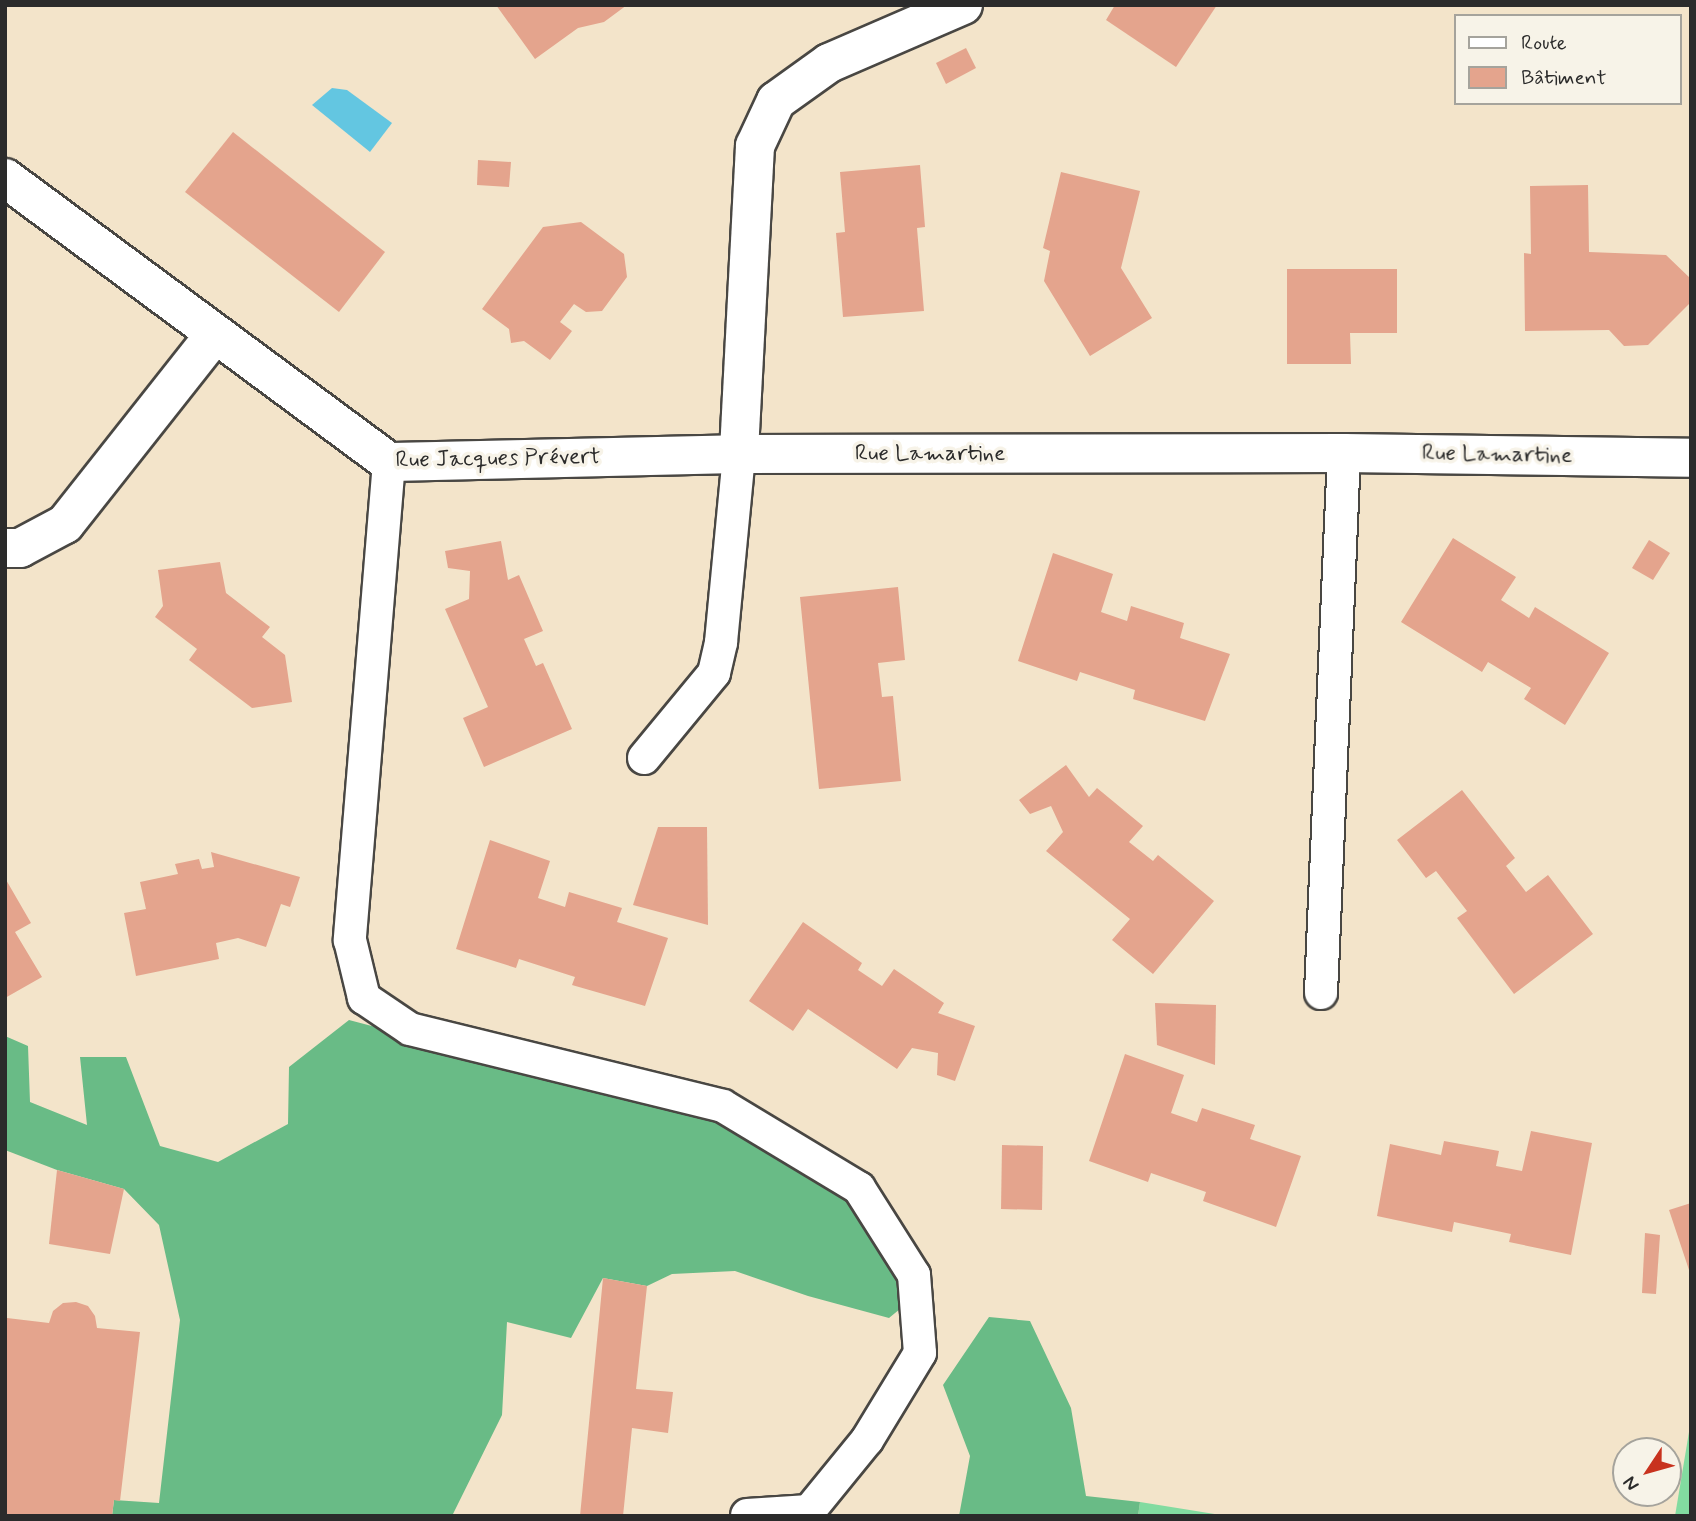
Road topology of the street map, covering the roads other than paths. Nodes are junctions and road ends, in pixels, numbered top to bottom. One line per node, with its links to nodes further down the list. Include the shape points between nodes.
1 (963, 5): 5 (street, via 829,63 776,101 755,146)
2 (5, 178): 3 (street, Rue Jacques Prévert)
3 (214, 335): 7 (street, Rue Jacques Prévert); 8 (street, via 65,524 20,548)
4 (1344, 453): 5 (street, Rue Lamartine); 6 (street, Rue Lamartine); 10 (lane)
5 (739, 454): 7 (street, Rue Jacques Prévert); 9 (lane, via 714,673)
6 (1691, 458)
7 (389, 463): 11 (lane, via 350,940 364,998 410,1029 723,1106 859,1188 914,1275 920,1353 867,1440 809,1511)
8 (5, 548)
9 (644, 758)
10 (1321, 993)
11 (747, 1516)

